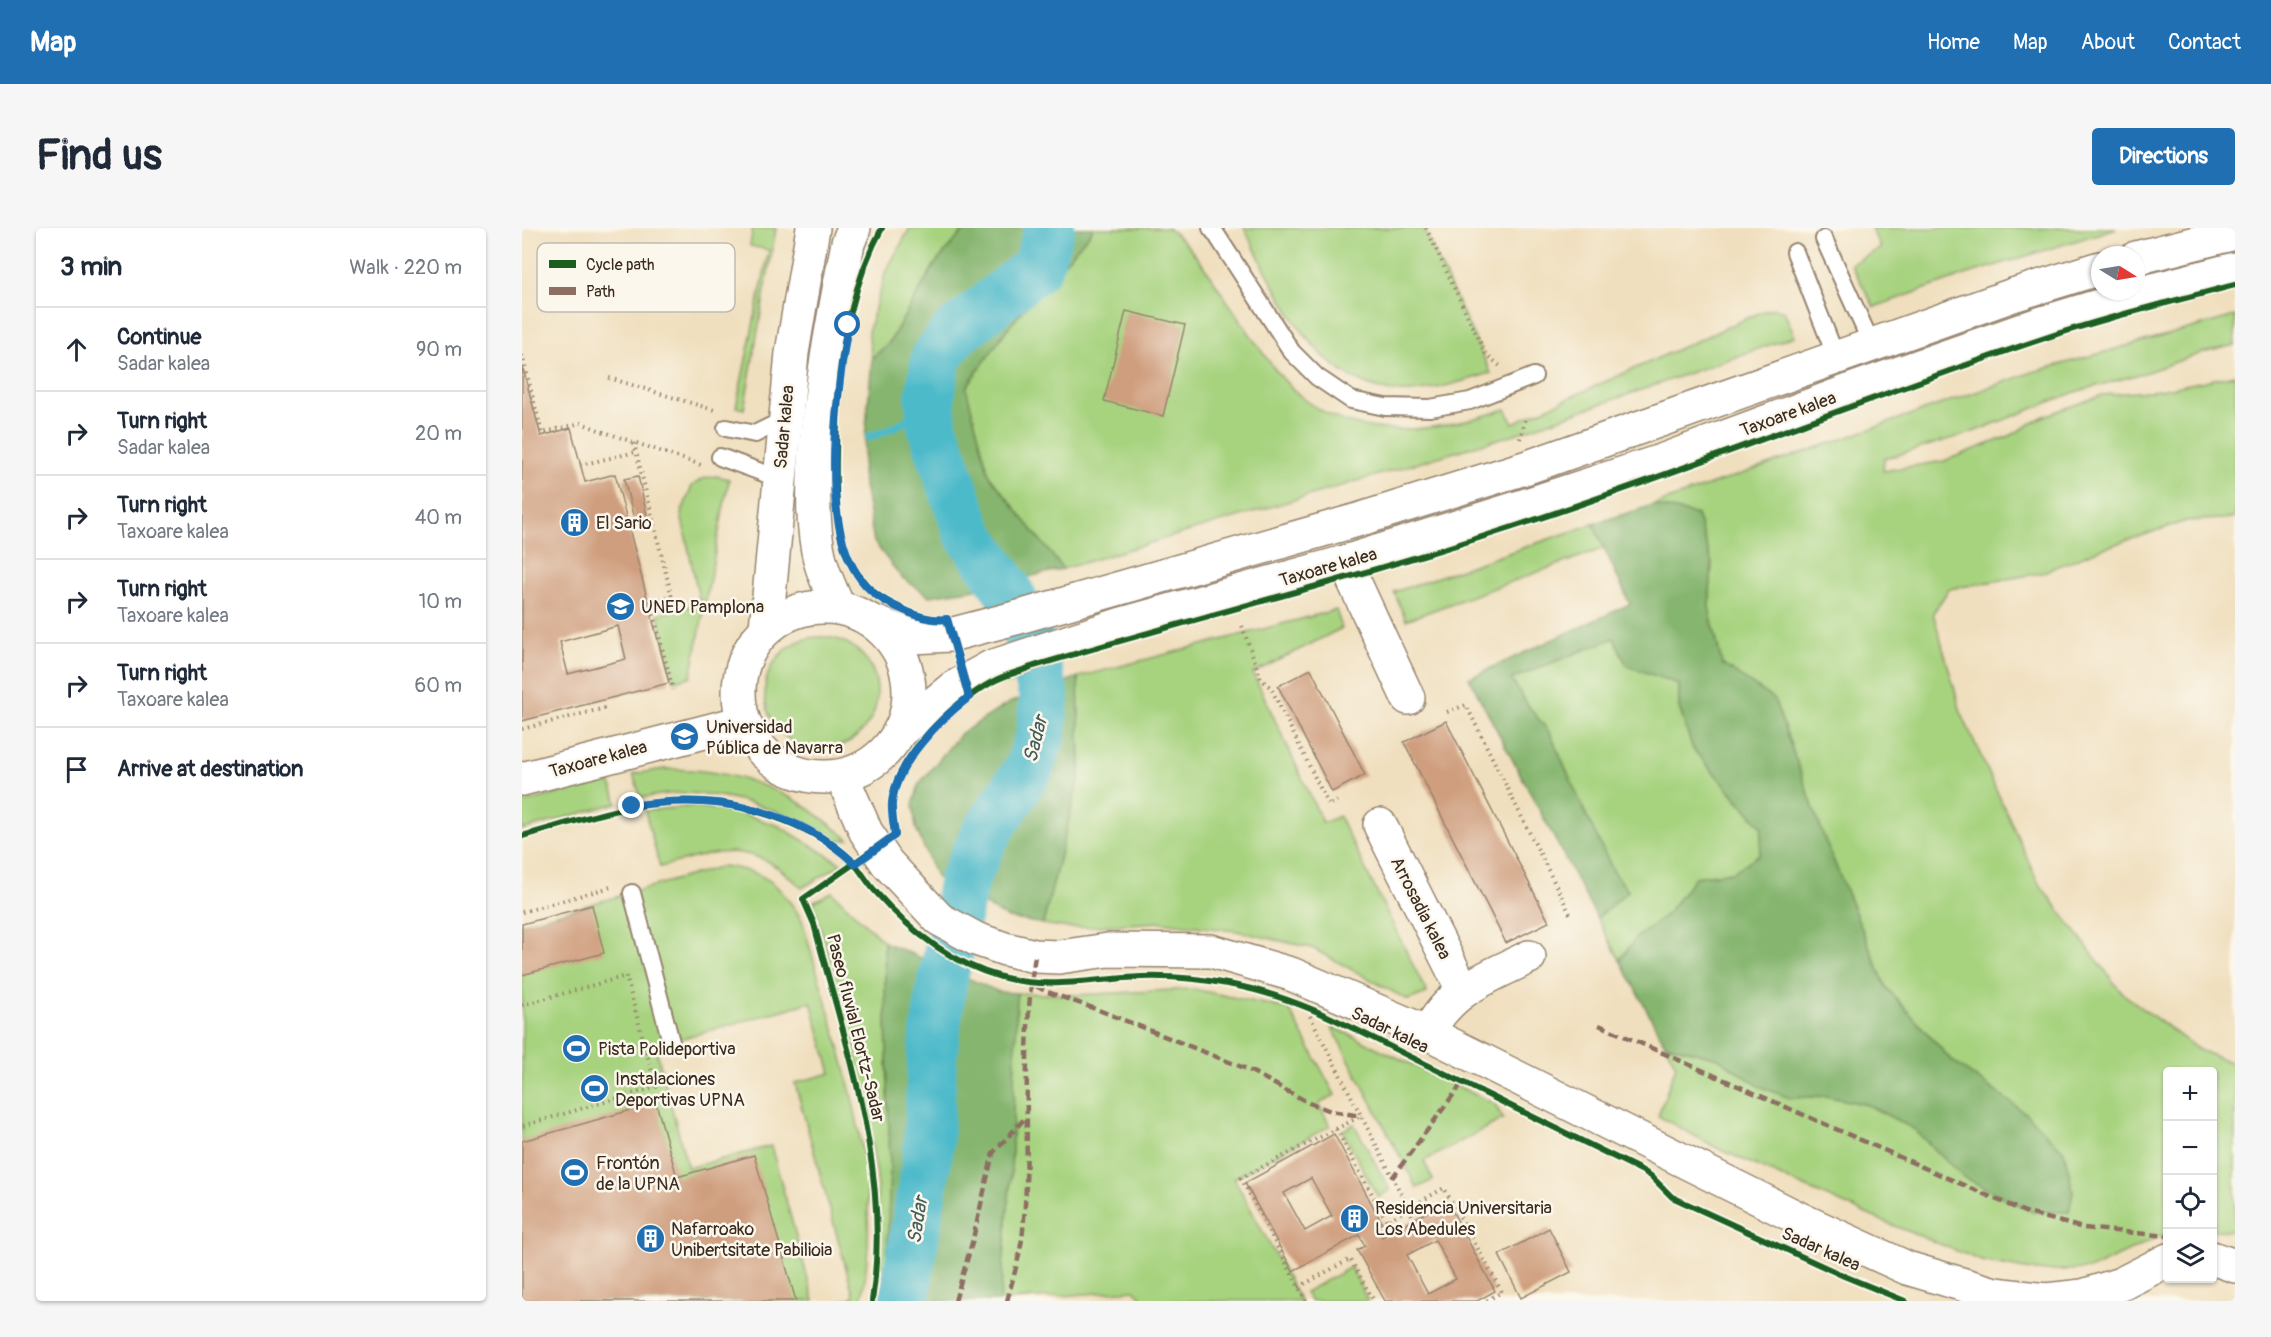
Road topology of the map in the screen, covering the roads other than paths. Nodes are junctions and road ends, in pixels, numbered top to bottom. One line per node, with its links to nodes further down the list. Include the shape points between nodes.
1 (813, 228): 13 (street, Sadar kalea)
2 (854, 228): 18 (street, Sadar kalea, via 826,357 814,484 820,560)
3 (1210, 228): 12 (lane, via 1292,352 1317,377 1351,400 1385,407 1430,408 1470,400)
4 (2235, 233): 7 (street)
5 (1824, 239): 10 (lane)
6 (1795, 252): 11 (lane)
7 (2145, 256)
8 (2235, 269): 17 (street, Taxoare kalea, via 2039,324 1661,460)
9 (2091, 271): 10 (street, Taxoare kalea)
10 (1872, 345): 11 (street, Taxoare kalea)
11 (1836, 357): 19 (street, Taxoare kalea, via 1528,467 980,628 913,637)
12 (1534, 376)
13 (785, 419): 14 (lane, via 755,434); 16 (street, Sadar kalea)
14 (726, 428)
15 (720, 458): 16 (lane)
16 (780, 479): 20 (street, Sadar kalea)
17 (1345, 562): 21 (street); 23 (street, Taxoare kalea, via 1083,636 990,667 953,688)
18 (838, 607): 19 (street); 20 (street, via 818,606 790,613)
19 (874, 622): 23 (street, via 892,639 909,685 908,709)
20 (766, 628): 22 (street, via 750,648 740,671 738,697)
21 (1408, 698)
22 (743, 722): 24 (street, via 754,743 779,765 818,778); 25 (street, Taxoare kalea)
23 (899, 732): 24 (street, via 885,752 865,767)
24 (842, 776): 30 (street, Sadar kalea, via 866,832 861,861 939,920 976,939 1035,956 1108,950 1211,951 1291,974)
25 (522, 779)
26 (1380, 825): 29 (street, Arrosadia kalea)
27 (625, 889): 31 (lane)
28 (1529, 957): 29 (street)
29 (1463, 990): 30 (street, via 1437,1015)
30 (1428, 1033): 33 (street, Sadar kalea, via 1802,1220 1907,1268 1995,1294 2046,1300 2083,1296 2121,1284)
31 (671, 1042)
32 (2217, 1260): 34 (street)
33 (2163, 1263)
34 (2235, 1266)

